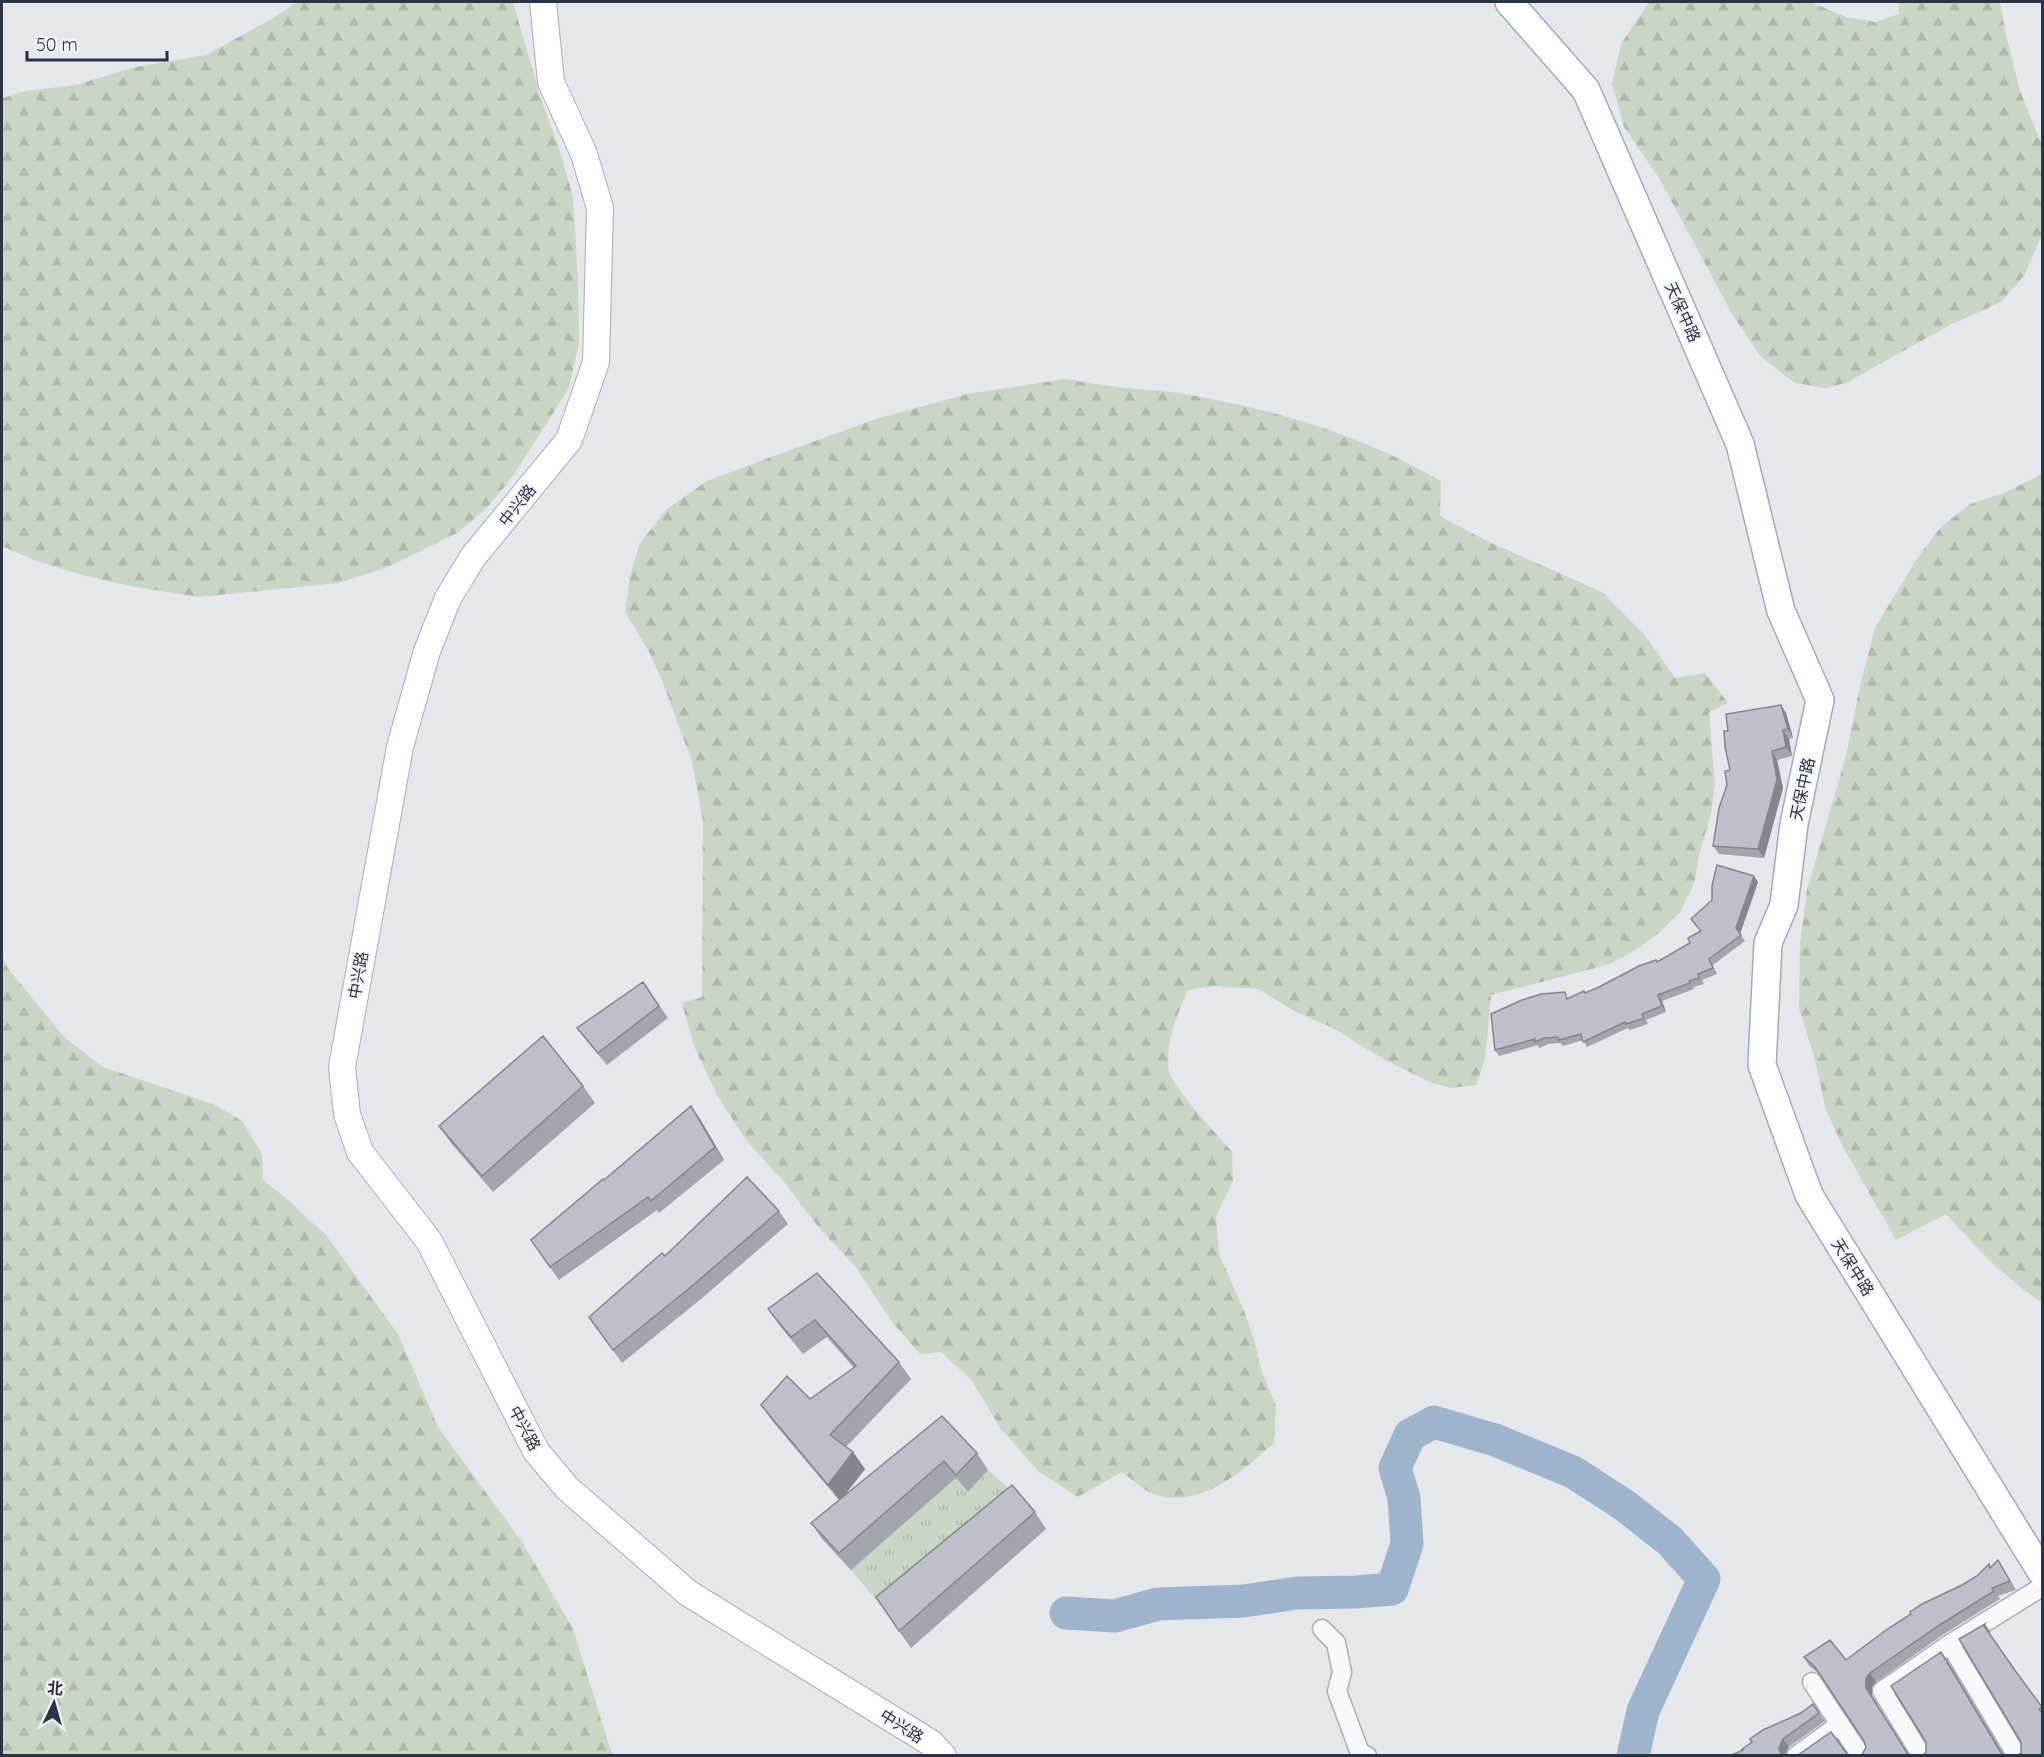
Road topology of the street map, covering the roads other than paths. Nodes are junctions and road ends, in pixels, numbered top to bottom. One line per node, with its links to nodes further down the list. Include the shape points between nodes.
1 (543, 2): 9 (main road, 中兴路, via 551,82 584,154 600,208 596,362 569,440 473,557 448,598 427,651 400,747 342,1067 347,1114 360,1152 429,1241 536,1451 567,1488 688,1593 931,1743)
2 (1509, 2): 3 (main road, 天保中路, via 1586,90 1740,444 1780,611 1820,700 1794,824 1784,905 1768,944 1762,1065 1809,1195)
3 (2043, 1573)
4 (2043, 1587): 6 (street)
5 (1322, 1629): 10 (street, via 1335,1643 1342,1672 1337,1691 1360,1753)
6 (1950, 1644): 13 (street, via 1882,1691); 14 (street)
7 (1812, 1682): 8 (street)
8 (1840, 1724): 11 (street); 12 (street)
9 (943, 1755)
10 (1367, 1755)
11 (1796, 1755)
12 (1862, 1755)
13 (1922, 1755)
14 (2017, 1755)

